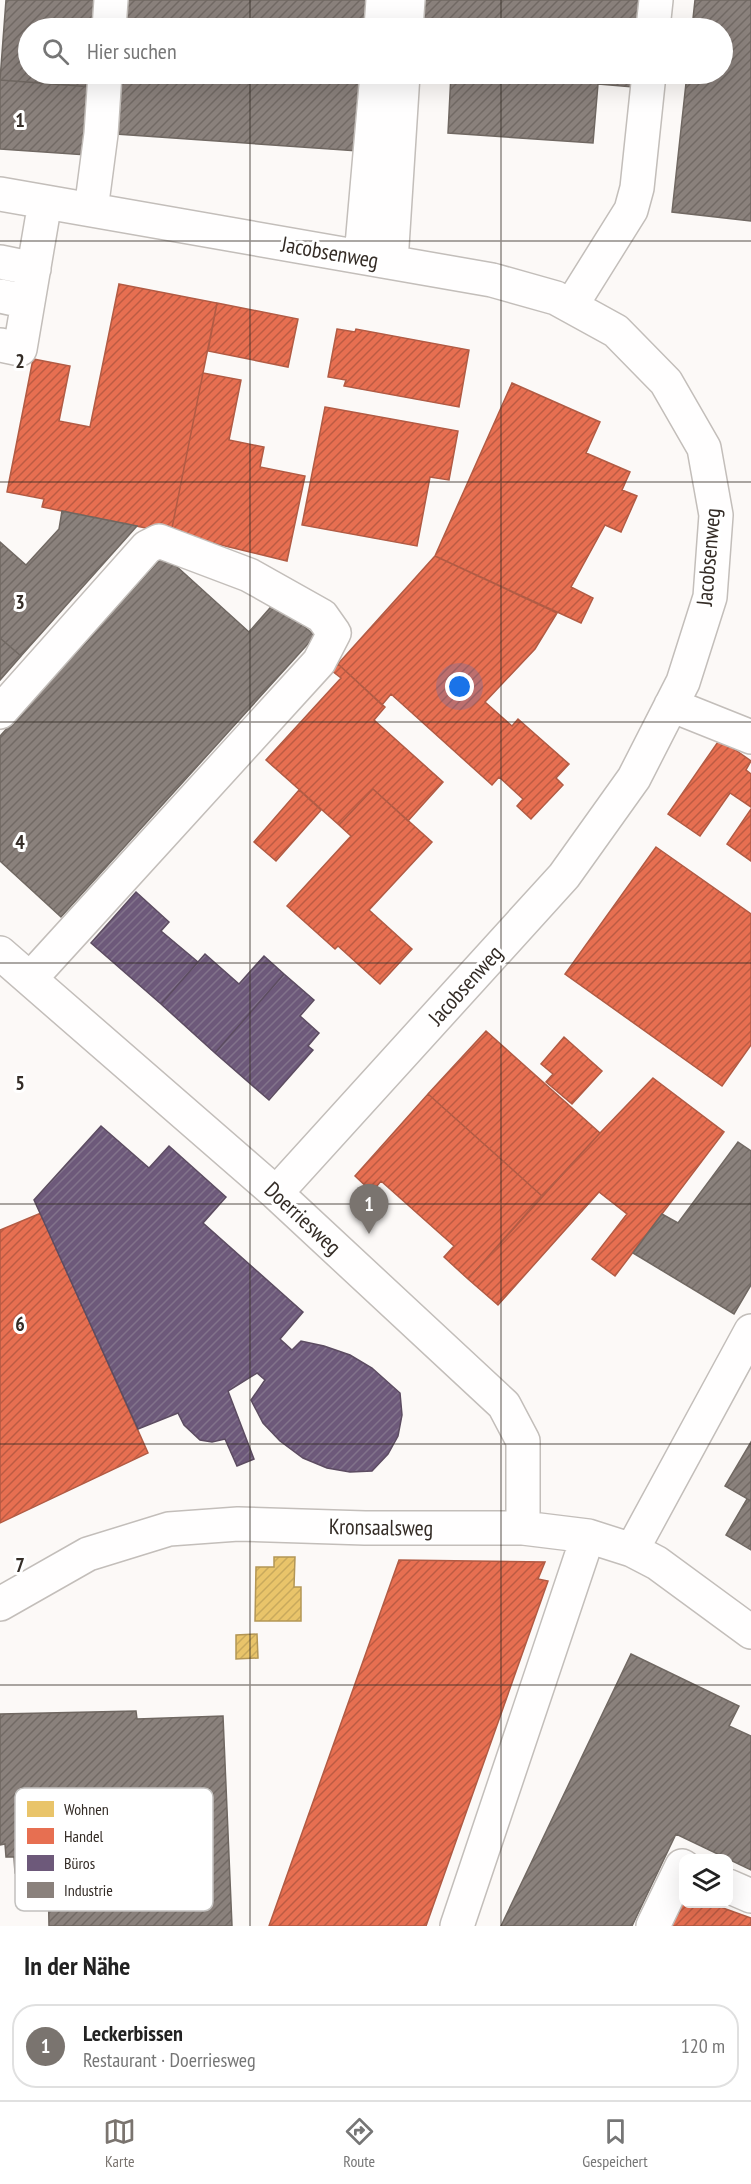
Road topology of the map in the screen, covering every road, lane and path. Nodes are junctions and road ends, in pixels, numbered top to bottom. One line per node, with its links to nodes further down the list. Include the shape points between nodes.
1 (111, 0): 5 (street)
2 (383, 0): 6 (street)
3 (408, 0): 7 (street)
4 (656, 0): 8 (street)
5 (110, 18)
6 (382, 18)
7 (407, 18)
8 (654, 18)
9 (104, 84): 15 (street)
10 (377, 84): 16 (street)
11 (402, 84): 16 (street)
12 (648, 84): 19 (street, via 639,178 631,210)
13 (0, 194): 14 (street, Jacobsenweg)
14 (45, 202): 15 (street, Jacobsenweg); 18 (street)
15 (91, 210): 16 (street, Jacobsenweg)
16 (376, 260): 19 (street, Jacobsenweg, via 492,280)
17 (0, 262): 18 (street)
18 (34, 269): 20 (street)
19 (571, 306): 21 (street, Jacobsenweg, via 616,331 666,382 704,448 716,515 710,597 683,682)
20 (10, 318)
21 (671, 705): 23 (street); 26 (street, Jacobsenweg, via 634,778 564,876)
22 (0, 712): 25 (street, via 147,547 159,541 249,575 322,616 334,633 319,662)
23 (751, 737)
24 (0, 953): 25 (street, Doerriesweg)
25 (30, 980): 26 (street, Doerriesweg)
26 (276, 1193): 28 (street, Doerriesweg, via 504,1405 523,1441)
27 (751, 1331): 30 (street)
28 (523, 1528): 29 (street, Kronsaalsweg); 31 (street, Kronsaalsweg, via 238,1524 169,1529 88,1554)
29 (588, 1536): 30 (street, Kronsaalsweg); 36 (street)
30 (632, 1550): 32 (street, Kronsaalsweg, via 657,1563)
31 (0, 1604)
32 (751, 1632)
33 (679, 1872): 37 (street)
34 (733, 1888): 35 (street)
35 (751, 1896)
36 (457, 1926)
37 (653, 1926)

